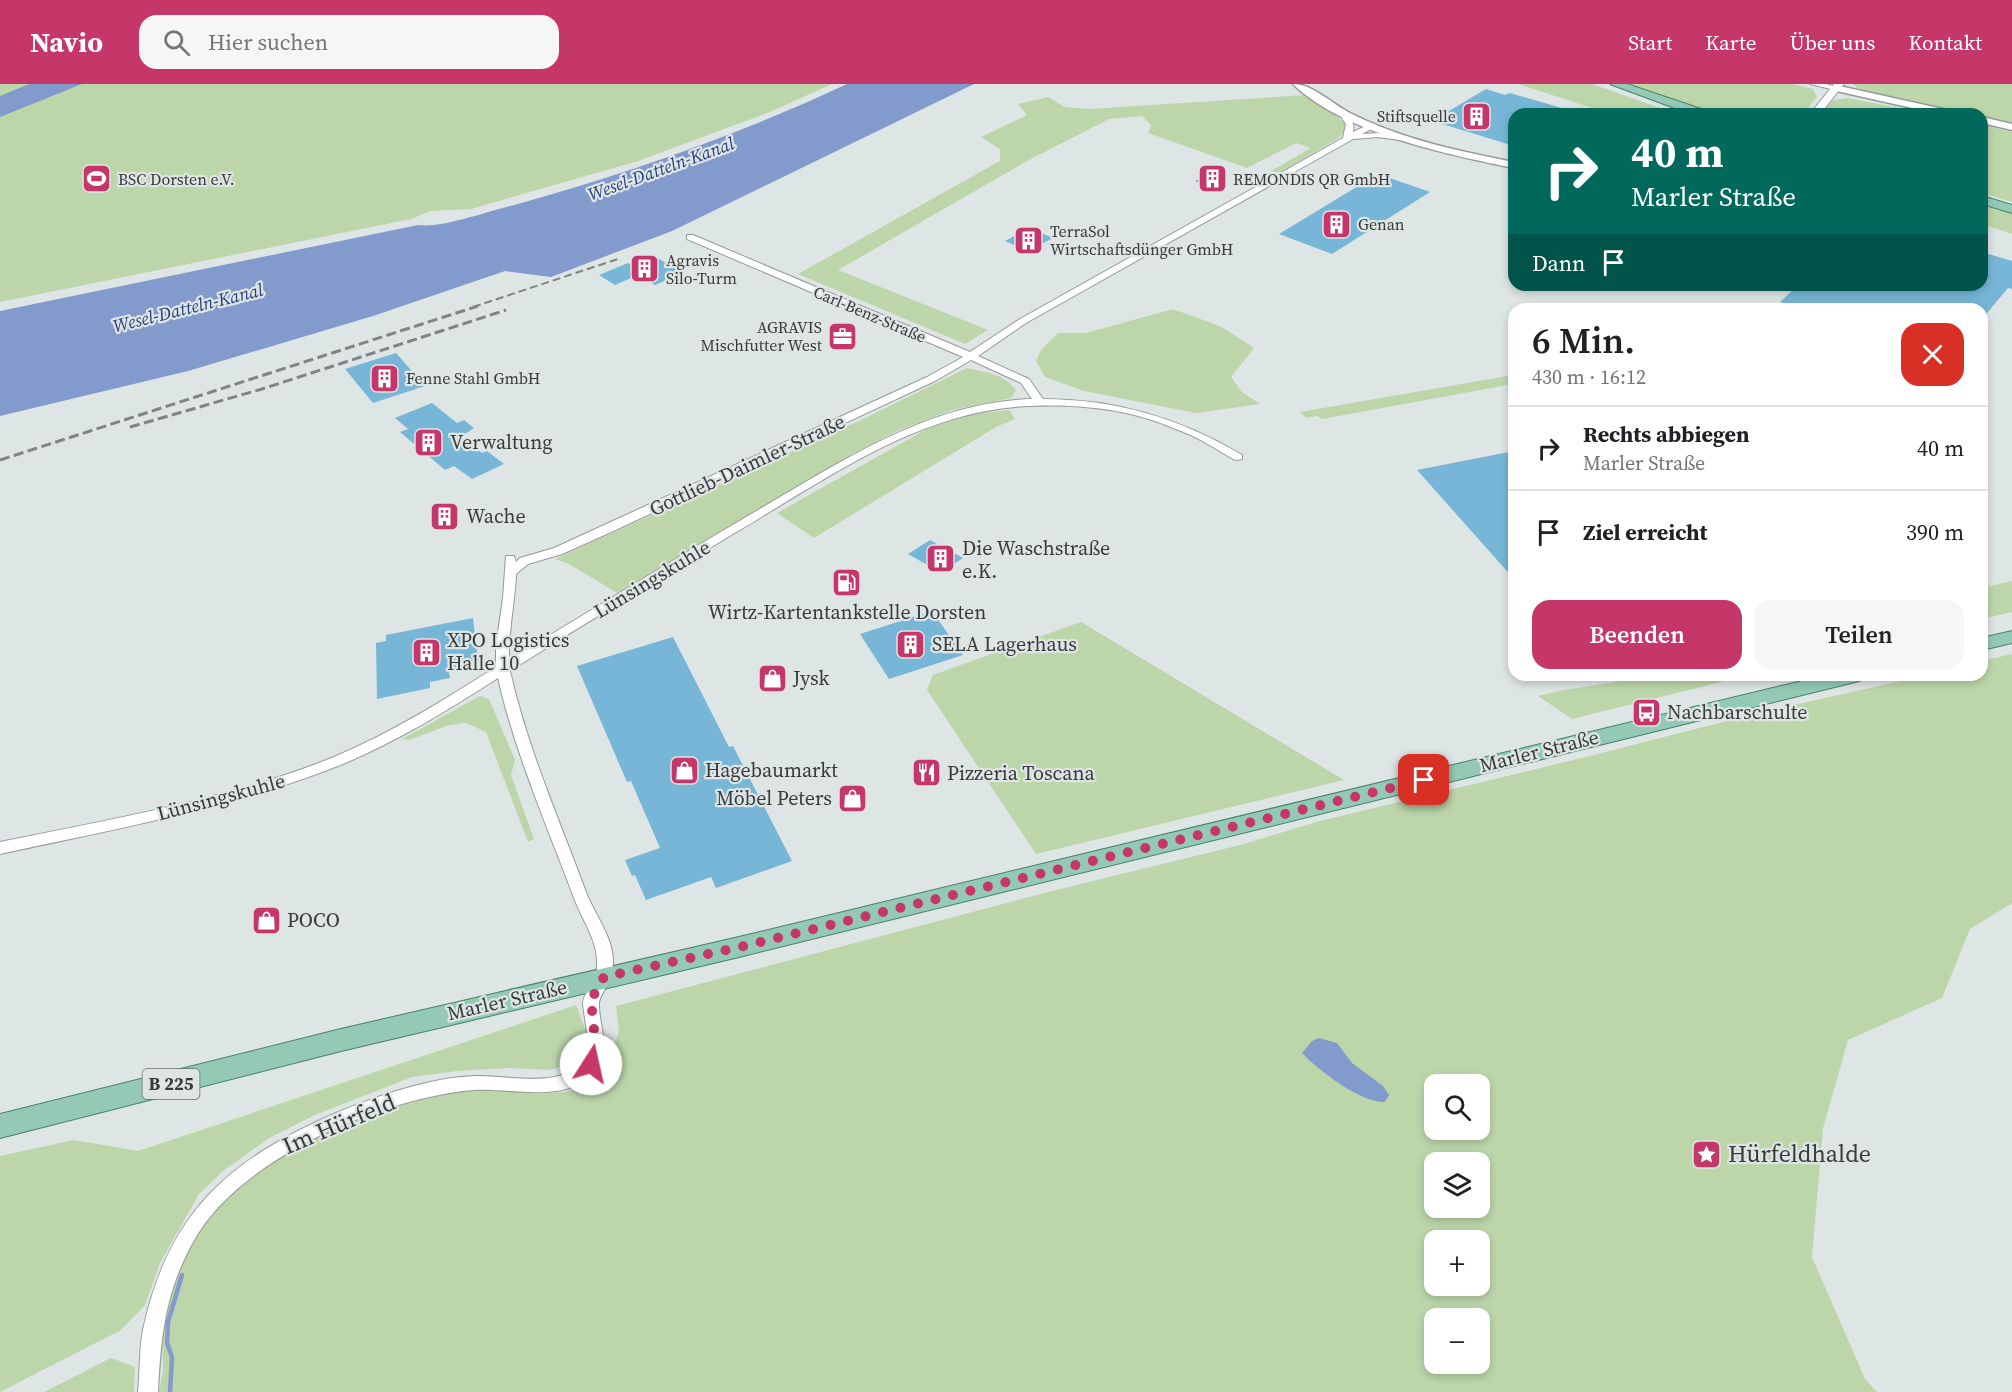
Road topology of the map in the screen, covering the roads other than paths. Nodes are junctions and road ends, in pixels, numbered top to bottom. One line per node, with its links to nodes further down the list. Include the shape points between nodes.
1 (1298, 84): 8 (street)
2 (1616, 84): 5 (main road)
3 (1814, 84): 4 (street)
4 (1837, 86): 6 (main road); 7 (street)
5 (1686, 108)
6 (1820, 108)
7 (1927, 108)
8 (1341, 111): 10 (street); 12 (street, via 1351,123)
9 (1988, 121): 11 (street)
10 (1372, 125): 12 (street, Gottlieb-Daimler-Straße); 13 (street)
11 (2012, 127)
12 (1347, 138): 13 (street, Gottlieb-Daimler-Straße, via 1373,135); 18 (street, Gottlieb-Daimler-Straße, via 1023,321)
13 (1409, 139): 14 (street)
14 (1508, 164)
15 (1988, 202): 16 (main road)
16 (2012, 209)
17 (690, 237): 18 (street, Carl-Benz-Straße)
18 (971, 356): 19 (street, Carl-Benz-Straße, via 1025,381); 22 (street, Gottlieb-Daimler-Straße, via 931,379 605,530 524,561)
19 (1040, 403): 20 (street, Lünsingskuhle, via 1094,406 1153,417 1201,434); 25 (street, Lünsingskuhle, via 958,414 891,440 759,514)
20 (1238, 457)
21 (510, 559): 22 (street)
22 (510, 573): 25 (street)
23 (2012, 637): 24 (main road)
24 (1988, 643)
25 (503, 669): 27 (street, Lünsingskuhle, via 386,738 308,773 199,805); 28 (street, via 513,715 585,909 601,941)
26 (1829, 681): 28 (main road, Marler Straße / B 225)
27 (0, 848)
28 (604, 977): 29 (main road, Marler Straße / B 225); 30 (street, Im Hürfeld, via 591,1000 596,1050 591,1064 571,1079 548,1086 475,1083 402,1098 310,1132 239,1177 188,1234 166,1280 152,1332)
29 (0, 1126)
30 (148, 1392)

